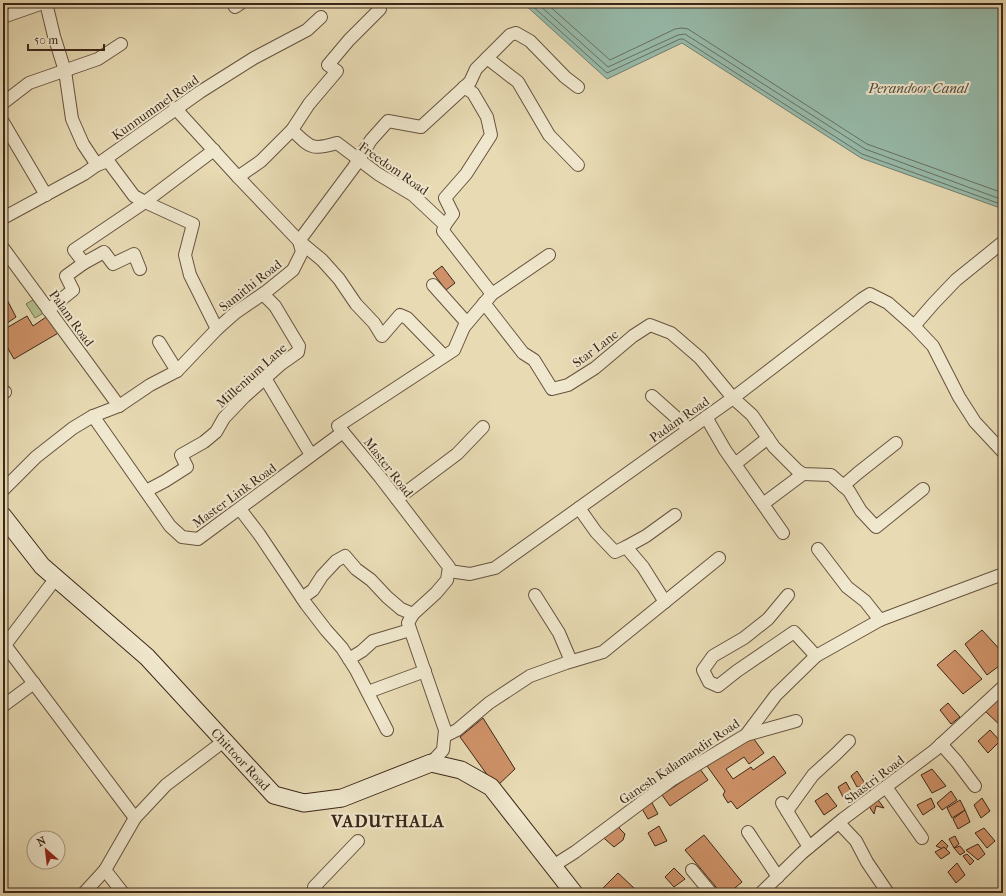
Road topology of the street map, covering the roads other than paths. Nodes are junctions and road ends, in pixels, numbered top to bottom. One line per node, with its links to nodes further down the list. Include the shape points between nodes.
1 (45, 3): 5 (street); 9 (street)
2 (233, 3): 3 (street, via 235,7)
3 (241, 3)
4 (380, 10): 15 (street, via 328,65 337,71 309,104)
5 (3, 17)
6 (322, 17): 13 (street, Kunnummel Road, via 307,30 254,58)
7 (121, 44): 9 (street, via 98,59)
8 (487, 58): 10 (street); 11 (street, via 510,35 516,33 530,41); 19 (street, via 518,82 549,135)
9 (65, 71): 12 (street, via 29,83); 18 (street, via 72,119 83,144)
10 (464, 87): 17 (street, via 420,127 388,121 371,140); 24 (street, via 473,93 487,117 490,135 466,174 445,198 453,214)
11 (578, 87)
12 (3, 103)
13 (175, 108): 16 (street); 18 (street, Kunnummel Road)
14 (3, 122): 21 (street)
15 (292, 130): 17 (street, Freedom Road, via 309,146 322,148 337,143); 20 (street, via 261,161)
16 (214, 150): 20 (street); 22 (street)
17 (358, 161): 24 (street, Freedom Road, via 413,195); 25 (street)
18 (97, 165): 21 (street, Kunnummel Road); 22 (street, via 108,161 134,196)
19 (578, 165)
20 (238, 177): 25 (street)
21 (46, 195): 23 (street, Kunnummel Road)
22 (145, 202): 29 (street, via 74,250); 38 (street, via 192,224 185,255 190,275)
23 (3, 218)
24 (445, 225): 33 (street, Freedom Road, via 443,231)
25 (299, 242): 32 (street, Samithi Road, via 302,252 293,270); 40 (street, via 322,260 339,279 382,336 400,314)
26 (1003, 242): 37 (street, via 956,280)
27 (3, 248): 35 (street, Palam Road)
28 (549, 255): 33 (street)
29 (84, 263): 30 (street, via 104,252 113,264 134,254); 35 (street, via 66,276 73,290)
30 (140, 269)
31 (433, 285): 36 (street)
32 (263, 294): 38 (street, Samithi Road); 42 (street, Millenium Lane, via 276,306 299,346 298,352)
33 (492, 294): 34 (street)
34 (484, 303): 36 (street); 44 (street, Star Lane, via 523,353 534,360 552,389 568,385 595,368 650,325 671,333 700,358)
35 (48, 310): 45 (street, Palam Road)
36 (467, 323): 40 (street, via 454,350)
37 (914, 326): 44 (street, Padam Road, via 888,303 870,294); 53 (street, Padam Road, via 933,346 975,422)
38 (217, 329): 41 (street, Samithi Road)
39 (159, 342): 41 (street)
40 (444, 356): 50 (street, via 338,426)
41 (177, 371): 45 (street, Samithi Road)
42 (265, 378): 54 (street); 60 (street, Millenium Lane, via 224,418 216,432 181,455 187,467)
43 (652, 396): 49 (street)
44 (733, 398): 47 (street, Padam Road); 51 (street, via 752,415)
45 (119, 406): 46 (street, Samithi Road)
46 (93, 416): 58 (street, Samithi Road, via 36,457); 60 (street, Master Link Road)
47 (706, 417): 49 (street, Padam Road); 55 (street)
48 (483, 427): 61 (street, via 457,454)
49 (689, 429): 63 (street, Padam Road)
50 (343, 432): 54 (street, Master Link Road); 61 (street, Master Road)
51 (768, 438): 55 (street); 56 (street)
52 (896, 443): 57 (street)
53 (1003, 452)
54 (311, 455): 64 (street, Master Link Road)
55 (735, 464): 62 (street)
56 (803, 474): 57 (street, via 831,475); 62 (street)
57 (843, 486): 59 (street, via 876,527)
58 (3, 490)
59 (923, 490)
60 (146, 491): 64 (street, Master Link Road, via 170,526 182,537 198,539)
61 (397, 499): 71 (street, Master Road, via 449,567)
62 (763, 504): 67 (street)
63 (579, 508): 68 (street, via 596,532 615,552); 71 (street, Padam Road, via 495,568 470,574)
64 (240, 509): 76 (street)
65 (675, 515): 68 (street)
66 (3, 516): 73 (main road, Chittoor Road, via 42,566)
67 (782, 533)
68 (626, 547): 77 (street, via 644,567)
69 (818, 549): 79 (street, via 847,587 865,601)
70 (719, 558): 77 (street)
71 (449, 571): 78 (street, via 444,584)
72 (1003, 574): 79 (street, Ganesh Kalamandir Road)
73 (56, 578): 81 (street); 94 (main road, Chittoor Road, via 147,657)
74 (535, 595): 84 (street, via 559,633)
75 (788, 595): 82 (street, via 768,619 744,638 713,656 703,670 709,682 718,686 794,632)
76 (302, 598): 78 (street, via 313,590 336,561 345,556 386,597 401,609); 83 (street)
77 (665, 602): 84 (street, via 603,652)
78 (413, 614): 80 (street, via 408,623)
79 (880, 620): 82 (street, Ganesh Kalamandir Road)
80 (410, 630): 83 (street, via 373,641); 85 (street)
81 (4, 646): 86 (street)
82 (816, 656): 92 (street, Ganesh Kalamandir Road, via 776,695)
83 (349, 659): 88 (street)
84 (572, 661): 93 (street, via 530,676 489,703 457,730)
85 (425, 671): 88 (street); 93 (street)
86 (34, 683): 89 (street); 100 (street)
87 (1003, 686): 96 (street, Shastri Road)
88 (368, 692): 91 (street)
89 (3, 706)
90 (796, 721): 92 (street)
91 (387, 730)
92 (746, 735): 106 (street, Ganesh Kalamandir Road, via 673,779)
93 (445, 736): 97 (street, via 443,750)
94 (224, 741): 97 (main road, Chittoor Road, via 274,795 304,803 342,798); 100 (street, via 166,785)
95 (849, 741): 105 (street, via 812,775 785,807)
96 (941, 744): 98 (street); 99 (street, Shastri Road)
97 (431, 763): 106 (main road, via 461,770 492,788)
98 (974, 786)
99 (886, 787): 101 (street, Shastri Road); 103 (street)
100 (135, 818): 107 (street)
101 (839, 823): 105 (street, Shastri Road); 116 (street, via 856,841)
102 (748, 832): 109 (street)
103 (922, 838)
104 (358, 841): 113 (street, via 314,887)
105 (809, 847): 109 (street, Shastri Road)
106 (553, 866): 110 (main road)
107 (105, 870): 111 (street); 112 (street)
108 (692, 870): 114 (street)
109 (778, 877): 115 (street, Shastri Road)
110 (568, 891)
111 (84, 893)
112 (123, 893)
113 (319, 893)
114 (711, 893)
115 (761, 893)
116 (888, 893)

